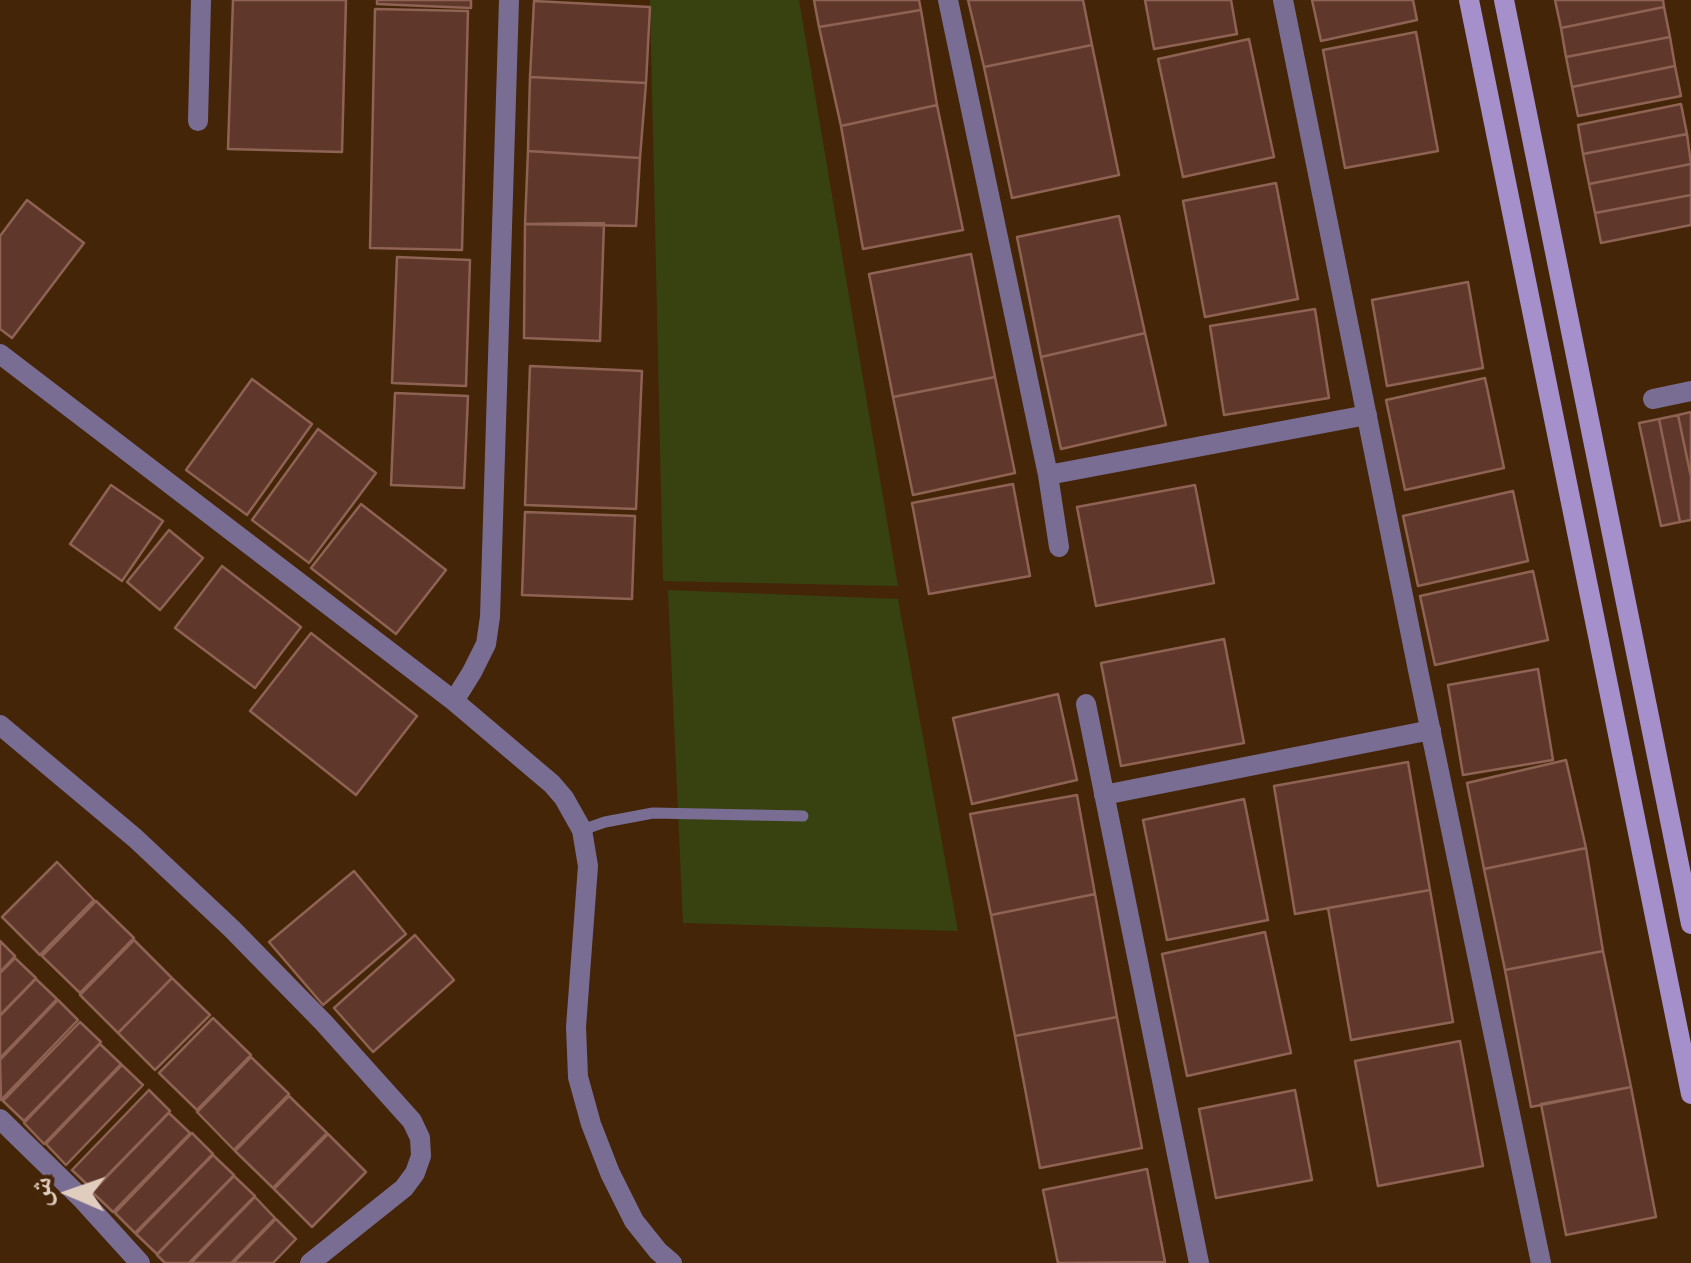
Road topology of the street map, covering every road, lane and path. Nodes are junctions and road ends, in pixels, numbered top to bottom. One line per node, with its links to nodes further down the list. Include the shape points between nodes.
1 (201, 0): 7 (street)
2 (510, 0): 14 (street, via 490,617 486,644)
3 (948, 0): 12 (street)
4 (1283, 0): 11 (street)
5 (1469, 0): 22 (street)
6 (1504, 0): 21 (street)
7 (198, 121)
8 (0, 354): 14 (street)
9 (1691, 391): 10 (street)
10 (1653, 400)
11 (1367, 415): 12 (street); 17 (street)
12 (1048, 476): 13 (street)
13 (1060, 547)
14 (454, 701): 20 (street, via 552,784)
15 (1086, 704): 18 (street)
16 (0, 726): 25 (street, via 232,929 412,1121 420,1138 416,1174)
17 (1431, 730): 18 (street); 28 (street)
18 (1104, 795): 27 (street)
19 (803, 816): 20 (lane, via 653,813)
20 (582, 830): 26 (street, via 588,866 578,1077 634,1221)
21 (1691, 924)
22 (1691, 1094)
23 (0, 1119): 24 (street)
24 (140, 1263)
25 (310, 1263)
26 (672, 1263)
27 (1200, 1263)
28 (1541, 1263)

